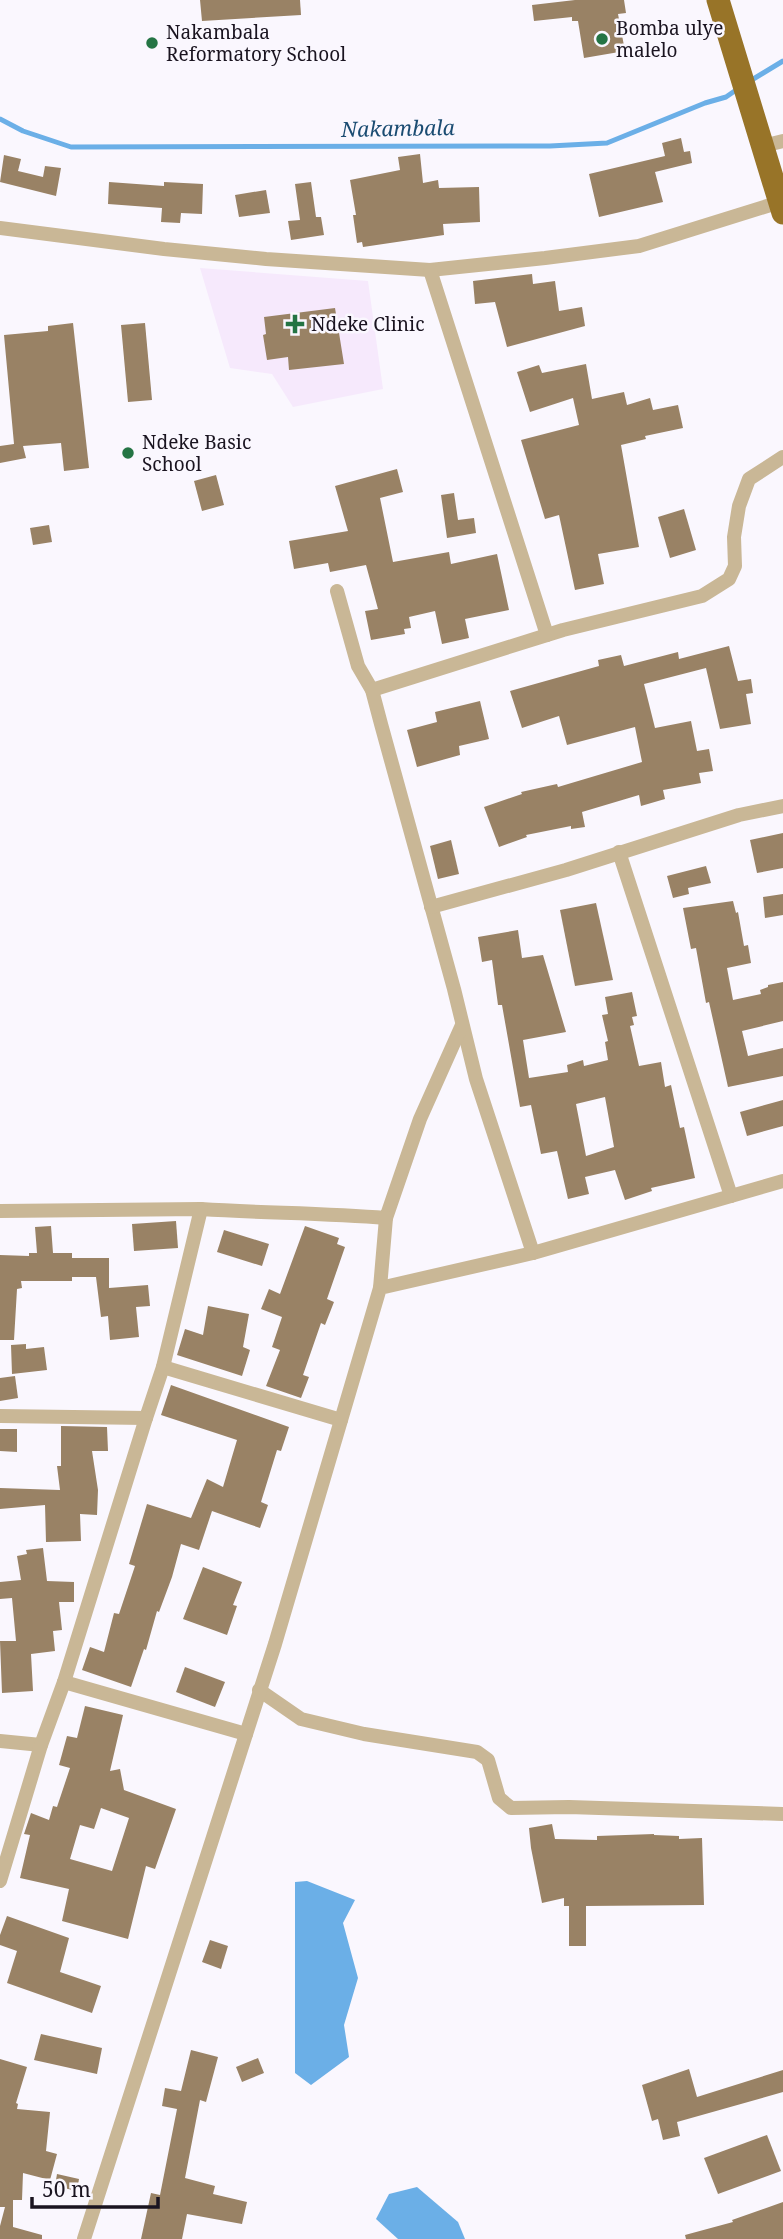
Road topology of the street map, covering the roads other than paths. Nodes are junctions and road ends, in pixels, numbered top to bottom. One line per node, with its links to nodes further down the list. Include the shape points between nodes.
1 (718, 0): 2 (highway, via 749,102)
2 (773, 144): 3 (highway)
3 (781, 208): 5 (street, via 639,246)
4 (0, 228): 5 (street, via 254,258)
5 (430, 270): 8 (street)
6 (783, 457): 8 (street, via 749,479 734,537 735,566 721,586 702,596)
7 (337, 591): 9 (street, via 358,666)
8 (547, 635): 9 (street)
9 (372, 690): 12 (street)
10 (783, 806): 11 (street)
11 (619, 852): 12 (street); 15 (street)
12 (431, 907): 13 (street)
13 (462, 1025): 18 (street, via 420,1119); 19 (street)
14 (783, 1181): 15 (street)
15 (730, 1196): 19 (street)
16 (201, 1209): 17 (street); 18 (street); 21 (street)
17 (0, 1211)
18 (386, 1218): 20 (street)
19 (533, 1253): 20 (street)
20 (380, 1288): 24 (street)
21 (163, 1367): 23 (street); 24 (street)
22 (0, 1416): 23 (street)
23 (146, 1418): 25 (street)
24 (341, 1420): 26 (street)
25 (64, 1682): 27 (street); 29 (street)
26 (260, 1690): 27 (street); 30 (street, via 301,1719 477,1752 488,1760 499,1798 511,1808)
27 (246, 1734): 32 (street)
28 (0, 1741): 29 (street)
29 (41, 1745): 31 (street)
30 (783, 1814)
31 (0, 1881)
32 (84, 2239)

